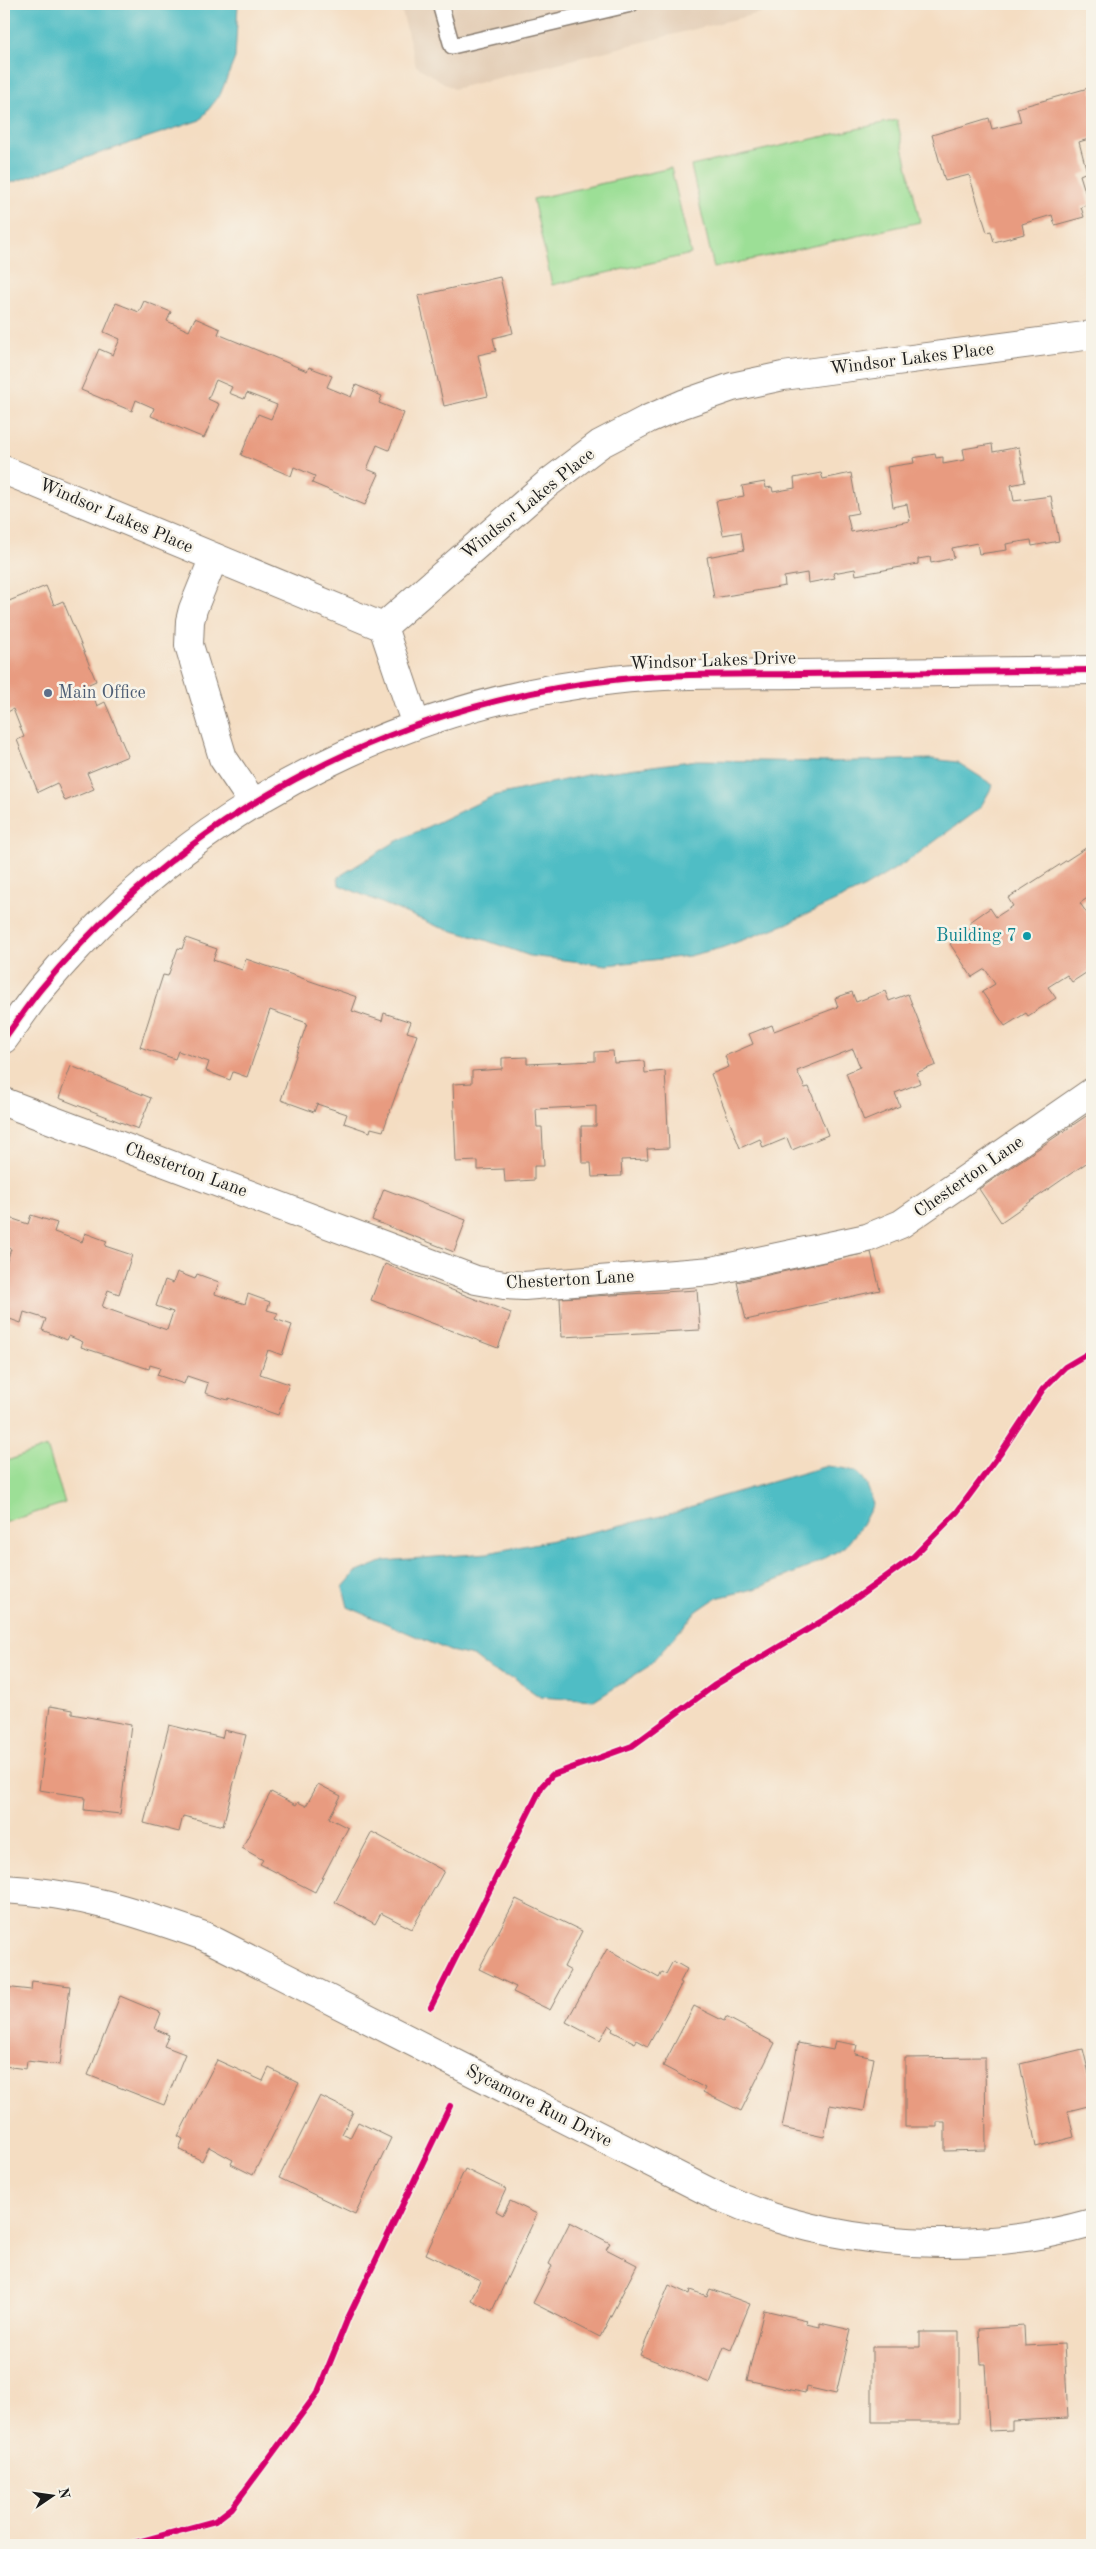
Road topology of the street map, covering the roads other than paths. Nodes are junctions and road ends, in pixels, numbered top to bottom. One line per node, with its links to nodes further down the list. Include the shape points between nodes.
1 (440, 4): 2 (lane, via 452,46)
2 (630, 4)
3 (1092, 335): 6 (street, Windsor Lakes Place, via 782,376 732,387 666,410 613,437 563,471)
4 (4, 470): 5 (street, Windsor Lakes Place)
5 (214, 557): 6 (street, Windsor Lakes Place); 9 (street, via 190,621 189,645 223,758)
6 (382, 627): 8 (street)
7 (1092, 670): 8 (street, Windsor Lakes Drive, via 649,677 538,692 487,703)
8 (416, 726): 9 (street, Windsor Lakes Drive, via 311,771)
9 (254, 804): 10 (street, Windsor Lakes Drive, via 175,859 118,907 40,990)
10 (4, 1039)
11 (1092, 1092): 12 (street, Chesterton Lane, via 901,1224 874,1236 712,1271 524,1286 476,1280)
12 (4, 1102)
13 (4, 1889): 14 (street, Sycamore Run Drive, via 99,1901 204,1936 719,2197 773,2218 854,2235 932,2242 1019,2238)
14 (1092, 2223)

